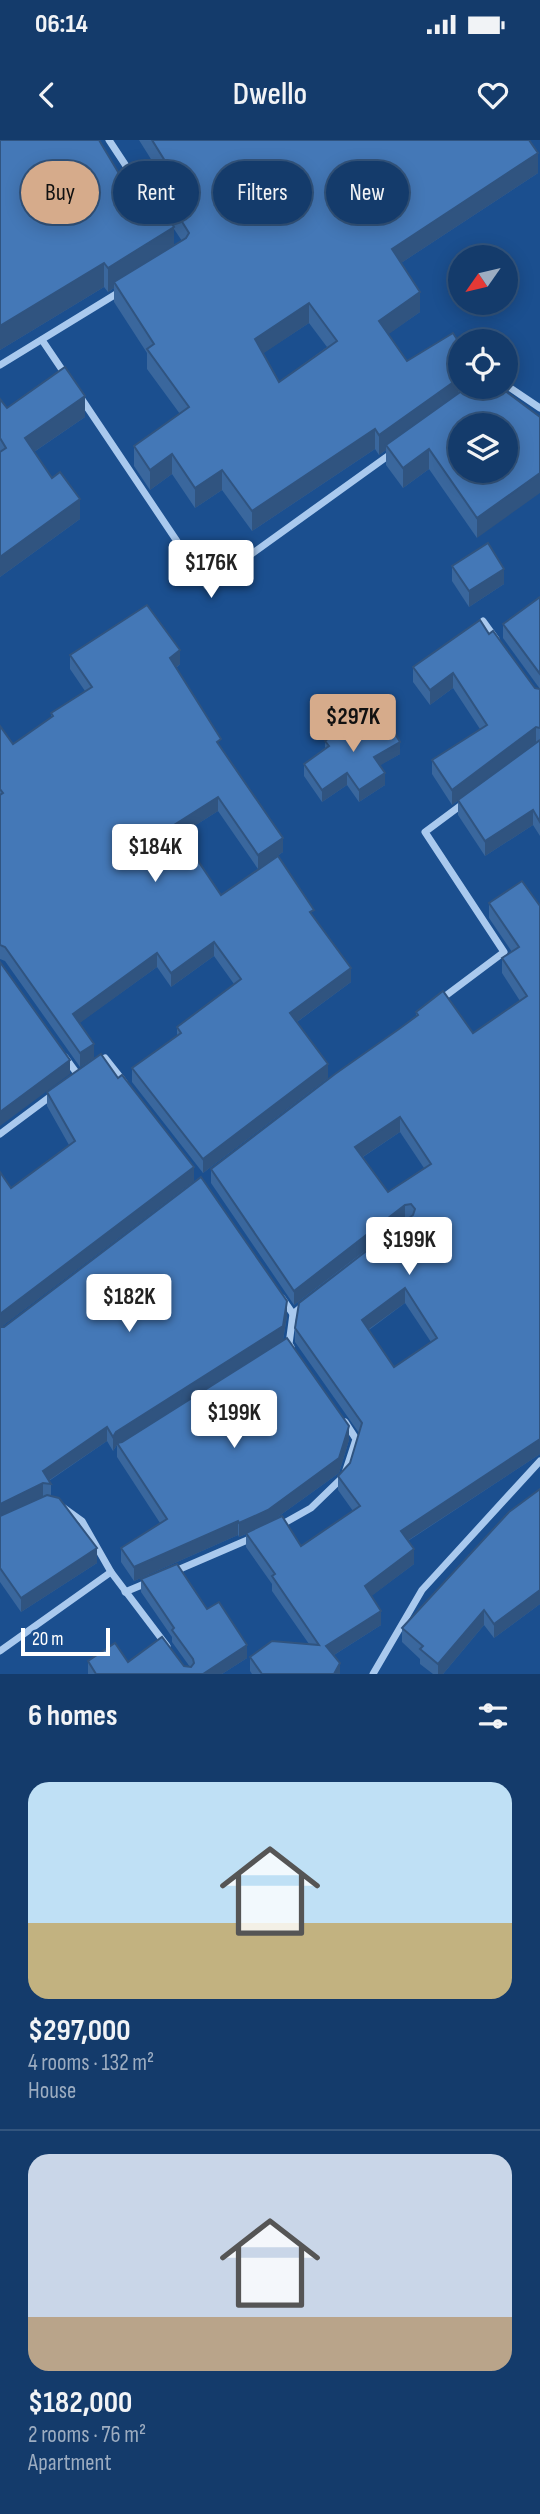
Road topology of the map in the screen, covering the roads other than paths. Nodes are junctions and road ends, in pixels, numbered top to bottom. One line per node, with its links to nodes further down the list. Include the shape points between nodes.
1 (109, 140): 2 (street)
2 (123, 161)
3 (124, 289): 4 (street)
4 (42, 340): 5 (street); 6 (street)
5 (0, 365)
6 (72, 384)
7 (518, 393): 9 (street)
8 (79, 396): 10 (street, via 207,586)
9 (540, 408)
10 (404, 444)
11 (483, 621): 12 (street)
12 (499, 643)
13 (467, 801): 14 (street, via 425,832 504,952)
14 (428, 1009)
15 (62, 1053): 16 (street)
16 (78, 1075): 17 (street, via 104,1058); 18 (street)
17 (129, 1089)
18 (0, 1134)
19 (278, 1292): 21 (street)
20 (314, 1298): 21 (street)
21 (293, 1314): 22 (street)
22 (289, 1344): 23 (street); 24 (street)
23 (277, 1351)
24 (296, 1354)
25 (341, 1418): 28 (street, via 356,1439 344,1476 311,1508)
26 (540, 1461): 34 (street, via 422,1590)
27 (54, 1505): 30 (street, via 82,1521)
28 (271, 1530)
29 (259, 1536): 31 (street)
30 (111, 1572): 31 (street); 32 (street)
31 (125, 1592): 33 (street)
32 (0, 1651)
33 (173, 1653)
34 (373, 1674)

